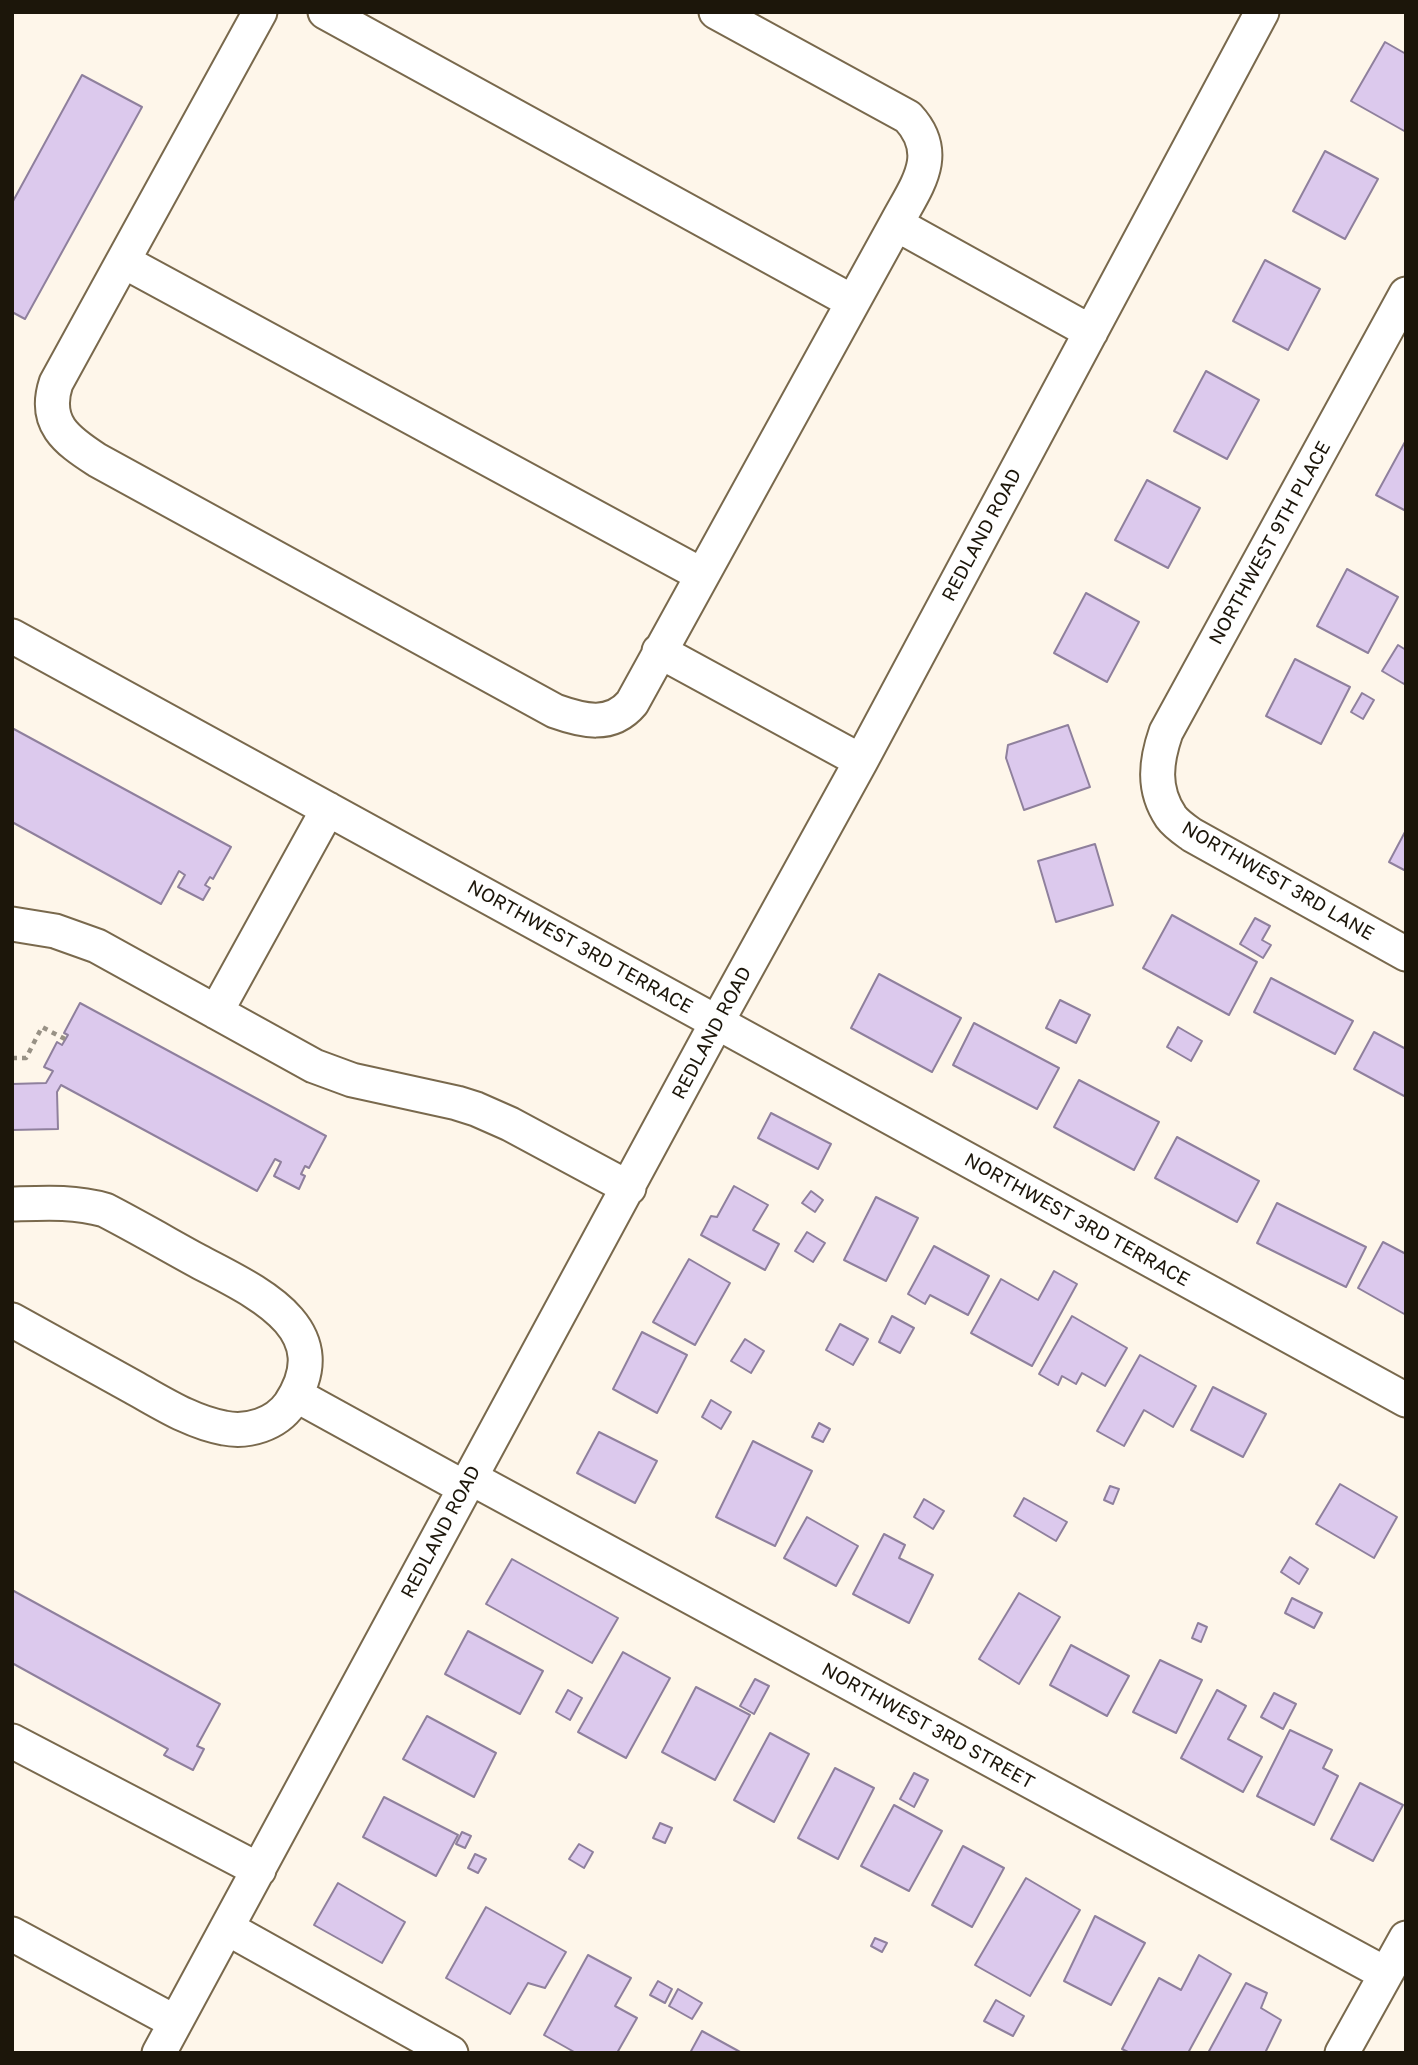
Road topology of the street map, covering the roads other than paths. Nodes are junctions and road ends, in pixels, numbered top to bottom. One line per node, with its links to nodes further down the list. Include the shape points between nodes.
1 (260, 12): 6 (street)
2 (325, 12): 8 (street)
3 (716, 12): 5 (street, via 895,108 916,126 925,143 924,165)
4 (1262, 12): 9 (street, REDLAND ROAD)
5 (896, 224): 8 (street); 9 (street)
6 (123, 261): 10 (street); 12 (street, via 52,395 57,425 80,449 567,715 607,720 621,713 632,703)
7 (1406, 294): 14 (street, NORTHWEST 9TH PLACE, via 1166,732 1158,756)
8 (853, 302): 10 (street)
9 (1091, 332): 13 (street, REDLAND ROAD)
10 (702, 575): 12 (street)
11 (12, 636): 15 (street, NORTHWEST 3RD TERRACE)
12 (659, 651): 13 (street)
13 (861, 761): 19 (street, REDLAND ROAD)
14 (1162, 798): 17 (street, NORTHWEST 3RD LANE, via 1172,818 1192,835)
15 (328, 809): 18 (street); 19 (street, NORTHWEST 3RD TERRACE)
16 (12, 924): 18 (street, via 55,931 97,946)
17 (1406, 954)
18 (216, 1012): 20 (street, via 332,1074 492,1115)
19 (717, 1022): 20 (street, REDLAND ROAD); 24 (street, NORTHWEST 3RD TERRACE)
20 (629, 1188): 25 (street, REDLAND ROAD)
21 (12, 1204): 23 (street, via 68,1203 105,1210 279,1308 292,1323 305,1359 306,1370)
22 (12, 1321): 23 (street, via 186,1416 226,1429 266,1424 288,1408)
23 (296, 1395): 25 (street, NORTHWEST 3RD STREET)
24 (1406, 1400)
25 (468, 1483): 27 (street, REDLAND ROAD); 31 (street, NORTHWEST 3RD STREET)
26 (12, 1741): 27 (street)
27 (259, 1870): 28 (street, REDLAND ROAD)
28 (227, 1928): 32 (street, REDLAND ROAD); 34 (street)
29 (12, 1934): 32 (street)
30 (1406, 1938): 31 (street)
31 (1386, 1974): 35 (street)
32 (175, 2022): 33 (street, REDLAND ROAD)
33 (159, 2053)
34 (451, 2053)
35 (1342, 2053)

